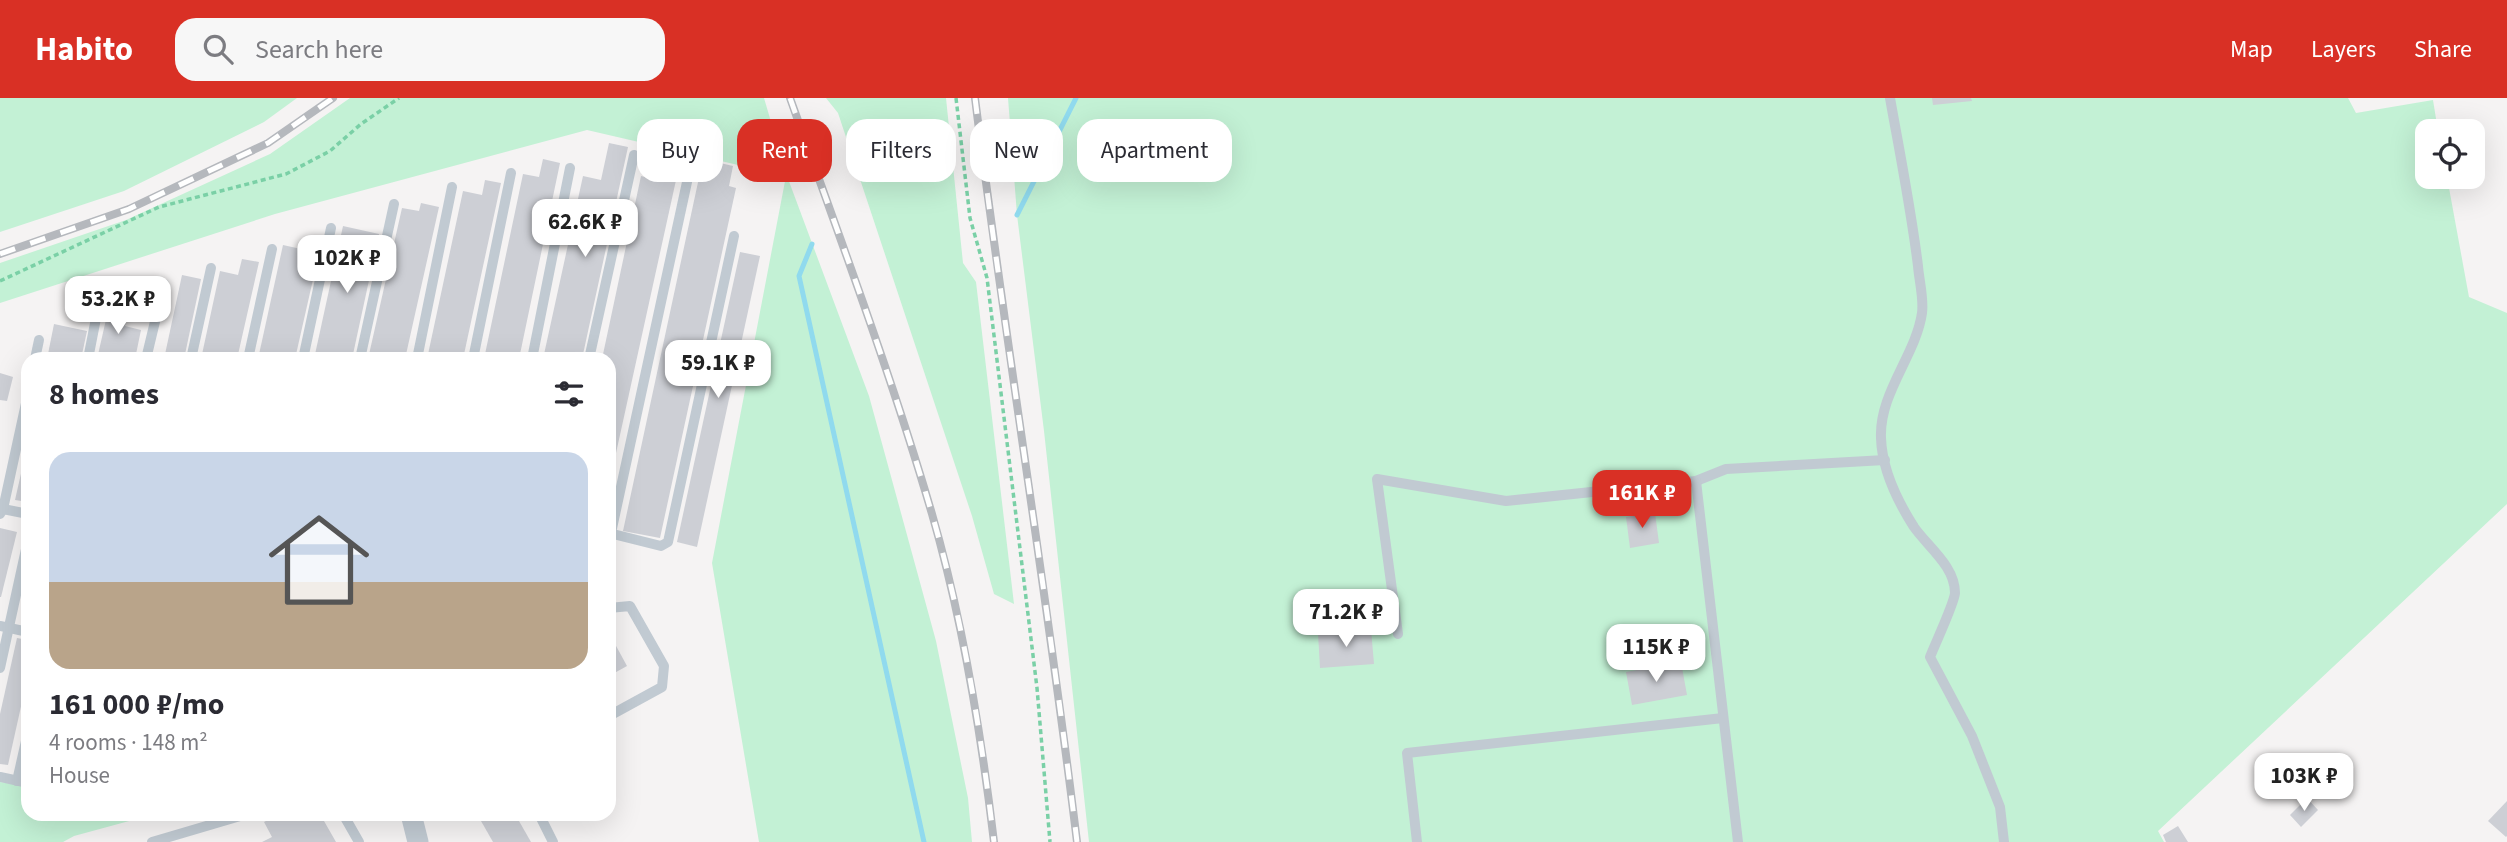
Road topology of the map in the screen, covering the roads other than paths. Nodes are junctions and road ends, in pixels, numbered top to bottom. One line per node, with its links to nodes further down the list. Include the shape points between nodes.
1 (1890, 98): 27 (lane, via 1911,207 1923,310 1887,404 1881,438)
2 (634, 155): 25 (lane)
3 (570, 168): 24 (lane)
4 (510, 173): 23 (lane)
5 (687, 182): 29 (lane)
6 (452, 187): 22 (lane)
7 (394, 204): 21 (lane)
8 (331, 229): 20 (lane)
9 (734, 236): 32 (lane, via 668,542 661,546)
10 (272, 250): 19 (lane)
11 (211, 268): 18 (lane)
12 (164, 284): 17 (lane)
13 (99, 303): 16 (lane)
14 (39, 340): 15 (lane)
15 (36, 352)
16 (89, 352)
17 (148, 352)
18 (193, 352)
19 (250, 352)
20 (305, 352)
21 (362, 352)
22 (417, 352)
23 (473, 352)
24 (533, 352)
25 (591, 352)
26 (21, 426): 30 (lane)
27 (1885, 460): 28 (lane, via 1726,469); 52 (lane, via 1903,507 1954,580 1955,597 1930,657 1972,736 2000,807)
28 (1696, 481): 36 (lane, via 1506,501 1377,479); 39 (lane)
29 (616, 506)
30 (2, 511): 31 (lane)
31 (21, 513)
32 (616, 535)
33 (21, 581): 35 (lane)
34 (616, 607): 38 (lane, via 630,606 664,666 662,687)
35 (4, 627): 37 (lane)
36 (1398, 634)
37 (0, 668)
38 (616, 712)
39 (1723, 718): 50 (lane, via 1407,753); 51 (lane)
40 (0, 777): 41 (lane)
41 (21, 782)
42 (223, 821): 46 (lane)
43 (347, 821): 47 (lane)
44 (413, 821): 48 (street)
45 (542, 821): 49 (lane)
46 (152, 842)
47 (359, 842)
48 (418, 842)
49 (553, 842)
50 (1417, 842)
51 (1738, 842)
52 (2004, 842)

